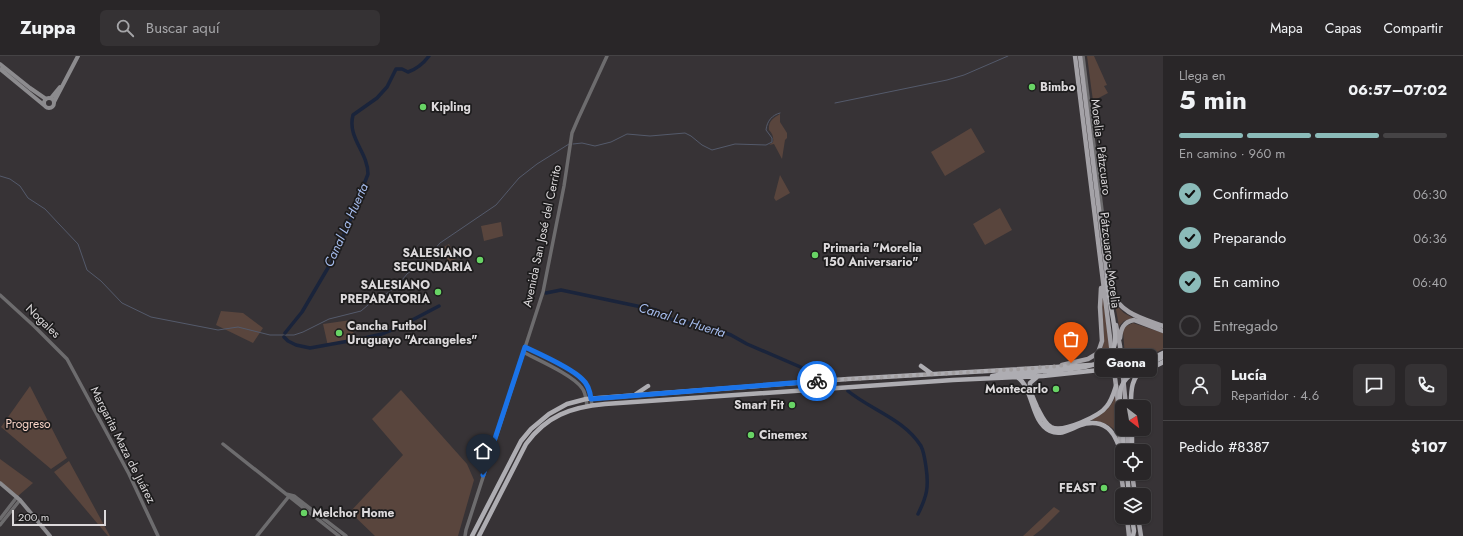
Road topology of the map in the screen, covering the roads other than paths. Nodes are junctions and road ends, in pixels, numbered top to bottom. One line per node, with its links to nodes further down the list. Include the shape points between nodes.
1 (77, 56): 8 (main road); 10 (main road)
2 (607, 56): 20 (street, Avenida San José del Cerrito, via 572,133 543,292)
3 (1075, 56): 13 (main road, Pátzcuaro - Morelia)
4 (1080, 56): 12 (main road, Morelia - Pátzcuaro)
5 (1083, 56): 14 (street, via 1110,275)
6 (0, 64): 9 (main road)
7 (0, 69): 11 (main road)
8 (51, 98): 9 (main road); 10 (main road)
9 (46, 99): 11 (main road)
10 (54, 102): 11 (main road, via 52,108)
11 (44, 106)
12 (1107, 271): 14 (main road, Morelia - Pátzcuaro); 15 (highway)
13 (1102, 274): 26 (main road, via 1101,347 1098,353 1088,359); 32 (main road, Pátzcuaro - Morelia)
14 (1108, 280): 15 (main road, Morelia - Pátzcuaro)
15 (1109, 293): 17 (main road, via 1128,312); 19 (main road, Morelia - Pátzcuaro); 26 (highway, bridge, via 1115,342 1112,352 1091,366 1080,369)
16 (0, 296): 24 (street, Nogales, via 63,354)
17 (1163, 326)
18 (1163, 331): 19 (main road, via 1134,320 1130,321 1121,330)
19 (1120, 346): 36 (main road, Morelia - Pátzcuaro)
20 (525, 347): 21 (street, Avenida San José del Cerrito); 34 (street, via 581,377 586,384)
21 (523, 352): 34 (street, via 577,382); 55 (street, Avenida San José del Cerrito)
22 (1163, 353): 26 (highway, bridge, via 1134,362)
23 (1163, 360): 28 (highway, bridge, via 1134,368); 35 (highway, bridge, via 1131,375 1124,382); 37 (highway, via 1140,372 1132,387)
24 (70, 364): 51 (street, Margarita Maza de Juárez, via 129,474)
25 (921, 366): 27 (highway)
26 (1060, 368): 27 (highway); 30 (highway)
27 (932, 374): 33 (highway)
28 (1039, 376): 29 (highway); 32 (highway, via 1030,384 1030,390 1044,420 1057,429 1068,427 1105,409)
29 (1017, 377): 30 (highway); 40 (highway, via 1025,388 1038,419 1049,430 1059,433 1094,422 1108,428)
30 (986, 378): 38 (highway)
31 (648, 386): 33 (highway)
32 (1116, 386): 41 (main road, Pátzcuaro - Morelia)
33 (634, 395): 34 (highway)
34 (589, 399): 38 (street); 56 (highway, via 567,404 549,414 531,429 521,441)
35 (1120, 400)
36 (1125, 400)
37 (1131, 400)
38 (590, 406): 57 (highway, via 570,410 555,417 533,434)
39 (222, 444): 43 (street)
40 (1119, 444)
41 (1121, 444)
42 (0, 483): 44 (main road)
43 (288, 495): 52 (street); 53 (street); 54 (street)
44 (19, 499): 45 (street); 49 (street); 50 (main road)
45 (0, 519)
46 (1128, 524): 58 (main road)
47 (1133, 524): 59 (highway)
48 (1139, 524): 60 (main road)
49 (0, 525)
50 (50, 536)
51 (158, 536)
52 (257, 536)
53 (339, 536)
54 (346, 536)
55 (466, 536)
56 (472, 536)
57 (479, 536)
58 (1129, 536)
59 (1132, 536)
60 (1141, 536)

